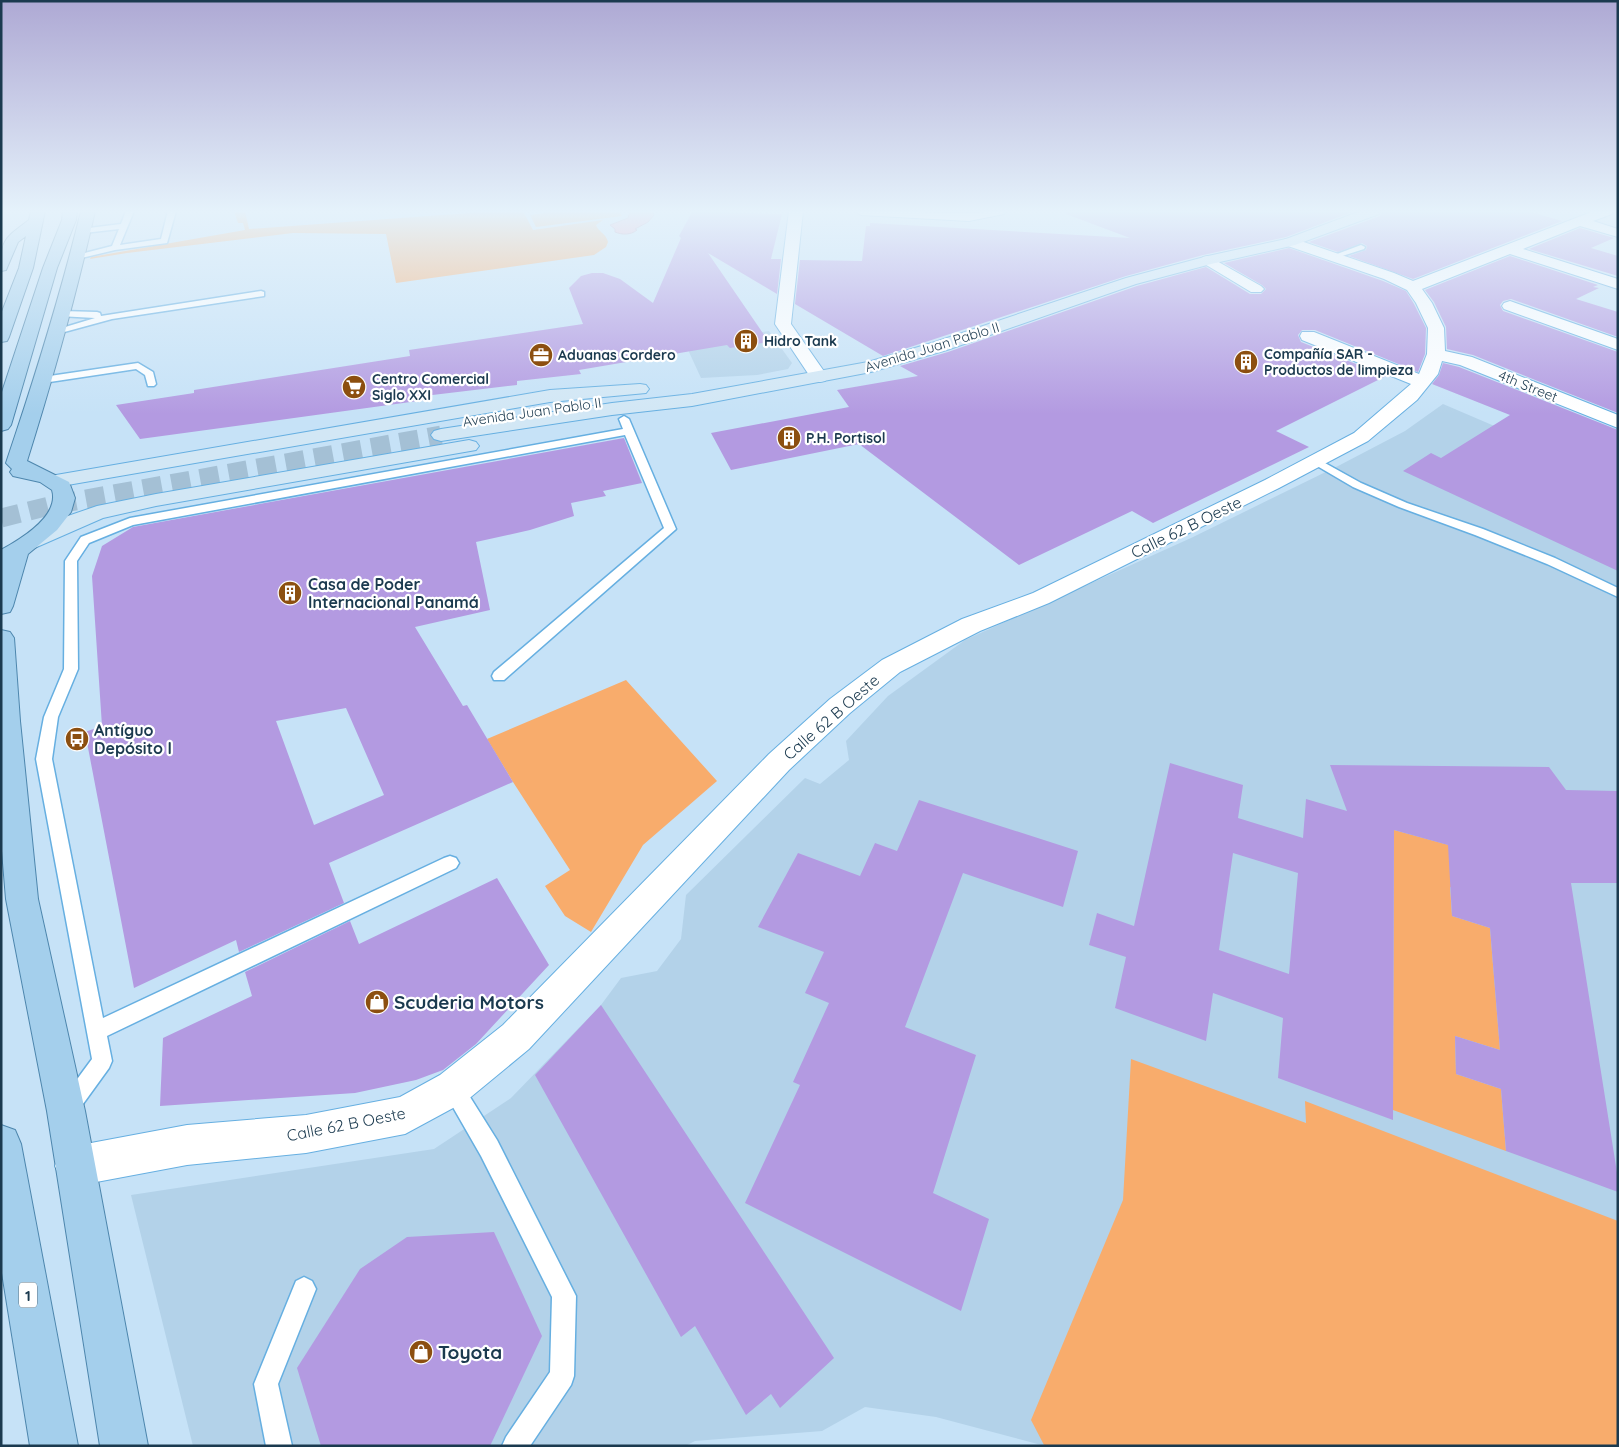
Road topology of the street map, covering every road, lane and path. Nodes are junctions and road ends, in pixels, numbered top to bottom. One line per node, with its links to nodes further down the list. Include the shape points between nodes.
1 (22, 279): 19 (main road)
2 (47, 279): 28 (main road)
3 (71, 279): 15 (main road)
4 (788, 279): 22 (street, via 783,324)
5 (1140, 279): 22 (main road, Avenida Juan Pablo II, via 904,358)
6 (1239, 279): 12 (street)
7 (1390, 279): 11 (street)
8 (1436, 279): 11 (street)
9 (1601, 279): 10 (street)
10 (1618, 284)
11 (1413, 287): 21 (street, Calle 62 B Oeste, via 1436,328)
12 (1256, 289)
13 (261, 294): 16 (lane)
14 (1510, 306): 20 (street)
15 (62, 314): 16 (lane); 17 (main road)
16 (112, 316): 17 (lane)
17 (57, 331): 23 (main road)
18 (1308, 336): 24 (street)
19 (1, 337)
20 (1618, 345)
21 (1436, 354): 24 (street, Calle 62 B Oeste, via 1429,374); 29 (street, 4th Street, via 1466,361)
22 (819, 377): 26 (main road, Avenida Juan Pablo II)
23 (43, 380): 25 (lane, via 138,366 150,374); 27 (main road)
24 (1422, 382): 32 (street, Calle 62 B Oeste, via 1361,437)
25 (151, 384)
26 (688, 397): 30 (main road); 31 (main road, Avenida Juan Pablo II); 34 (main road, via 642,389 550,396)
27 (36, 404): 28 (main road, via 22,416); 34 (main road, via 16,463)
28 (3, 420)
29 (1618, 422)
30 (627, 425): 35 (main road, via 156,500 97,513); 39 (lane, via 670,529); 41 (lane, via 130,522 85,540 71,561 71,669 51,717 44,759)
31 (440, 430)
32 (1316, 461): 36 (lane, via 1357,485 1551,561); 42 (street, Calle 62 B Oeste, via 1041,598 971,625 891,666 840,706 778,762 516,1037)
33 (1, 472): 34 (main road)
34 (46, 478): 35 (main road, via 64,494 63,508 51,525)
35 (16, 551): 37 (main road)
36 (1618, 593)
37 (1, 606)
38 (2, 647): 43 (main road, via 22,898)
39 (499, 676)
40 (450, 863): 41 (lane)
41 (96, 1031): 43 (lane, via 102,1062)
42 (453, 1088): 45 (street, Calle 62 B Oeste, via 405,1115 306,1134 187,1145); 50 (lane, via 489,1148 564,1296 562,1376)
43 (66, 1111): 45 (main road)
44 (1, 1144): 47 (main road, 1)
45 (75, 1166): 48 (main road)
46 (304, 1290): 49 (lane, via 266,1384)
47 (54, 1446)
48 (124, 1446)
49 (279, 1446)
50 (515, 1446)

